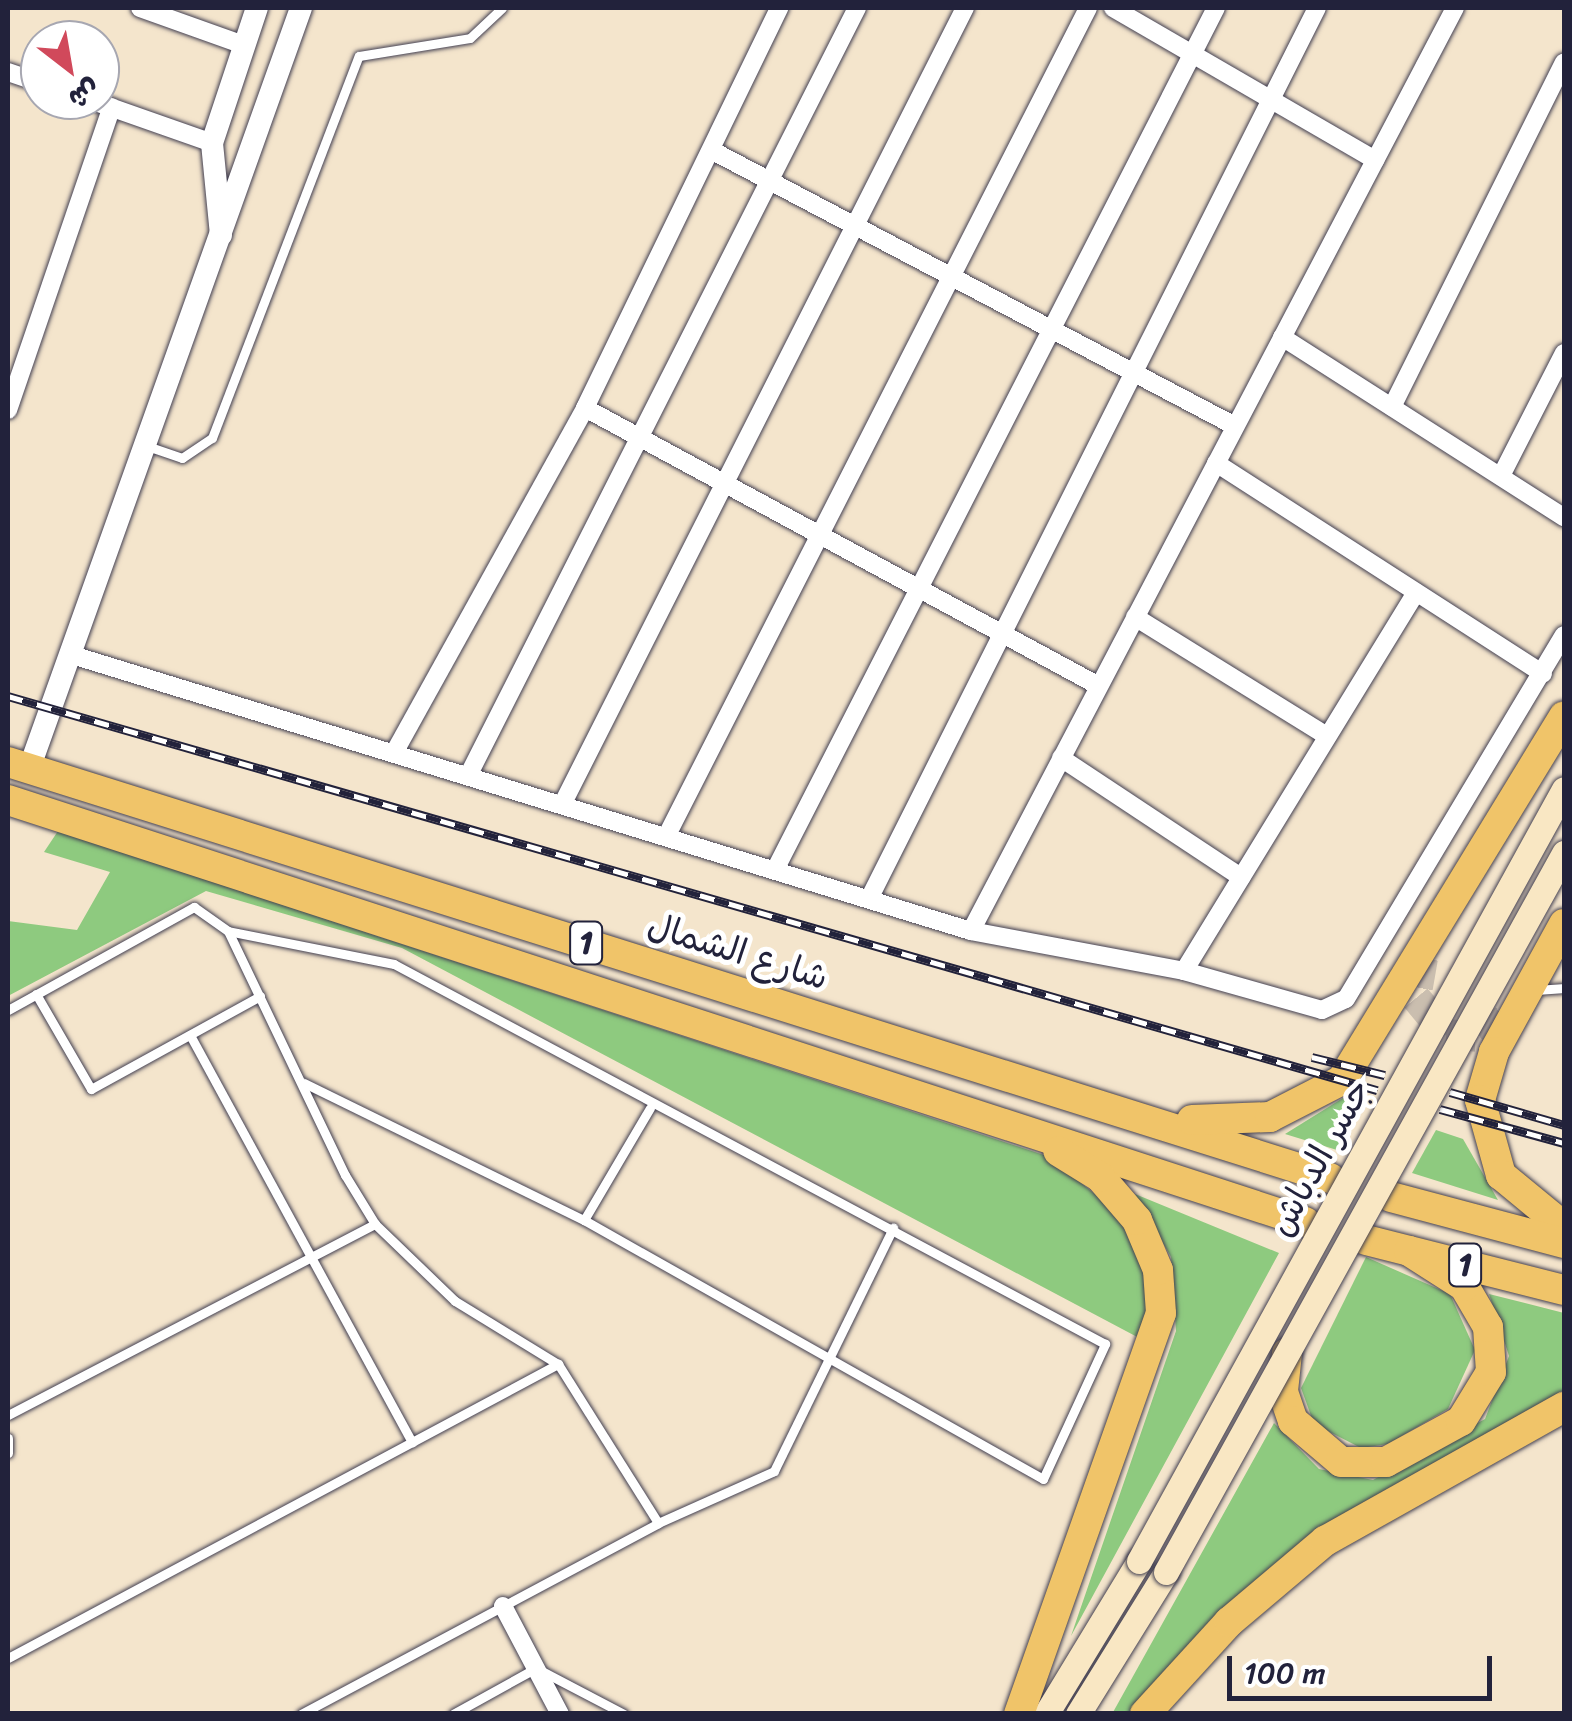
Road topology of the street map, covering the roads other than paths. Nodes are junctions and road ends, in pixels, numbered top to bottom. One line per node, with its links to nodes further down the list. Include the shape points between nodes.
1 (140, 8): 13 (street)
2 (257, 8): 13 (street)
3 (301, 8): 24 (street)
4 (502, 8): 35 (lane, via 470,38 358,56 212,438 182,458)
5 (779, 8): 20 (street)
6 (856, 8): 22 (street)
7 (965, 8): 23 (street)
8 (1088, 8): 25 (street)
9 (1113, 8): 14 (street)
10 (1216, 8): 14 (street)
11 (1317, 8): 16 (street)
12 (1455, 8): 21 (street)
13 (244, 45): 19 (street)
14 (1194, 51): 16 (street); 26 (street)
15 (1564, 62): 30 (street)
16 (1272, 98): 21 (street); 29 (street)
17 (120, 111): 19 (street)
18 (108, 120): 32 (street)
19 (212, 143): 24 (street)
20 (711, 150): 22 (street); 31 (street)
21 (1376, 160): 27 (street)
22 (771, 182): 23 (street); 34 (street)
23 (852, 225): 25 (street); 38 (street)
24 (221, 235): 35 (street)
25 (955, 279): 26 (street); 40 (street)
26 (1052, 330): 29 (street); 41 (street)
27 (1282, 338): 30 (street); 33 (street)
28 (1564, 353): 37 (street)
29 (1134, 373): 33 (street); 44 (street)
30 (1392, 407): 37 (street)
31 (586, 408): 34 (street); 51 (street)
32 (8, 410)
33 (1234, 426): 36 (street)
34 (639, 437): 38 (street); 54 (street)
35 (150, 447): 46 (street)
36 (1216, 463): 42 (street); 43 (street)
37 (1501, 476): 39 (street)
38 (722, 482): 40 (street); 56 (street)
39 (1564, 516)
40 (821, 536): 41 (street); 58 (street)
41 (919, 589): 44 (street); 60 (street)
42 (1416, 592): 47 (street); 50 (street)
43 (1135, 617): 48 (street); 50 (street)
44 (1002, 634): 48 (street); 62 (street)
45 (1564, 635): 47 (street)
46 (72, 655): 51 (street); 53 (street)
47 (1543, 674): 66 (street, via 1346,999 1322,1010)
48 (1099, 686): 52 (street)
49 (1564, 716): 76 (highway, via 1342,1080 1270,1117)
50 (1327, 736): 61 (street)
51 (394, 753): 54 (street)
52 (1061, 758): 61 (street); 64 (street)
53 (18, 766): 76 (highway, شارع الشمال / 1)
54 (468, 776): 56 (street)
55 (1564, 789): 106 (main road, جسر الدباش, bridge, via 1138,1560)
56 (562, 805): 58 (street)
57 (18, 808): 75 (highway, 1)
58 (666, 837): 60 (street)
59 (1564, 854): 89 (main road, جسر الدباش, bridge)
60 (775, 870): 62 (street)
61 (1241, 878): 66 (street)
62 (870, 899): 64 (street)
63 (1564, 924): 68 (highway)
64 (971, 930): 66 (street)
65 (228, 932): 69 (lane, via 194,907); 70 (lane); 74 (lane, via 394,964)
66 (1184, 970)
67 (1564, 988): 68 (lane)
68 (1526, 990): 82 (highway, via 1485,1074 1482,1120 1508,1183)
69 (36, 994): 71 (lane); 72 (lane, via 91,1090)
70 (260, 996): 72 (lane); 73 (lane)
71 (8, 1010)
72 (190, 1035): 87 (lane)
73 (304, 1083): 79 (lane); 81 (lane)
74 (650, 1108): 79 (lane); 83 (lane)
75 (975, 1110): 80 (highway, 1); 105 (highway, via 1113,1189 1147,1238 1162,1294 1144,1378)
76 (1143, 1116): 77 (highway, شارع الشمال / 1)
77 (1330, 1178)
78 (1391, 1198): 85 (highway, 1)
79 (584, 1220): 90 (lane)
80 (1305, 1222)
81 (374, 1224): 87 (lane); 91 (lane, via 455,1301)
82 (1564, 1227)
83 (893, 1228): 90 (lane); 90 (lane, via 1105,1344 1044,1479)
84 (1366, 1240): 86 (highway, 1)
85 (1564, 1242)
86 (1409, 1251): 88 (highway, 1); 89 (highway, via 1474,1299 1492,1362 1461,1420 1406,1454 1355,1466 1316,1450 1293,1422 1282,1392)
87 (308, 1258): 93 (lane); 95 (lane)
88 (1564, 1290)
89 (1287, 1353): 107 (main road, جسر الدباش, bridge, via 1166,1572)
90 (830, 1355): 97 (lane, via 774,1471)
91 (558, 1364): 95 (lane); 97 (lane)
92 (1564, 1407): 108 (highway, via 1325,1541 1229,1622)
93 (8, 1415)
94 (8, 1438): 96 (lane)
95 (412, 1442): 99 (lane)
96 (8, 1453)
97 (658, 1522): 98 (lane)
98 (503, 1606): 100 (street); 101 (lane)
99 (8, 1658)
100 (536, 1668): 102 (lane); 103 (street); 104 (lane)
101 (301, 1714)
102 (453, 1714)
103 (560, 1714)
104 (624, 1714)
105 (1019, 1714)
106 (1046, 1714)
107 (1078, 1714)
108 (1145, 1714)

